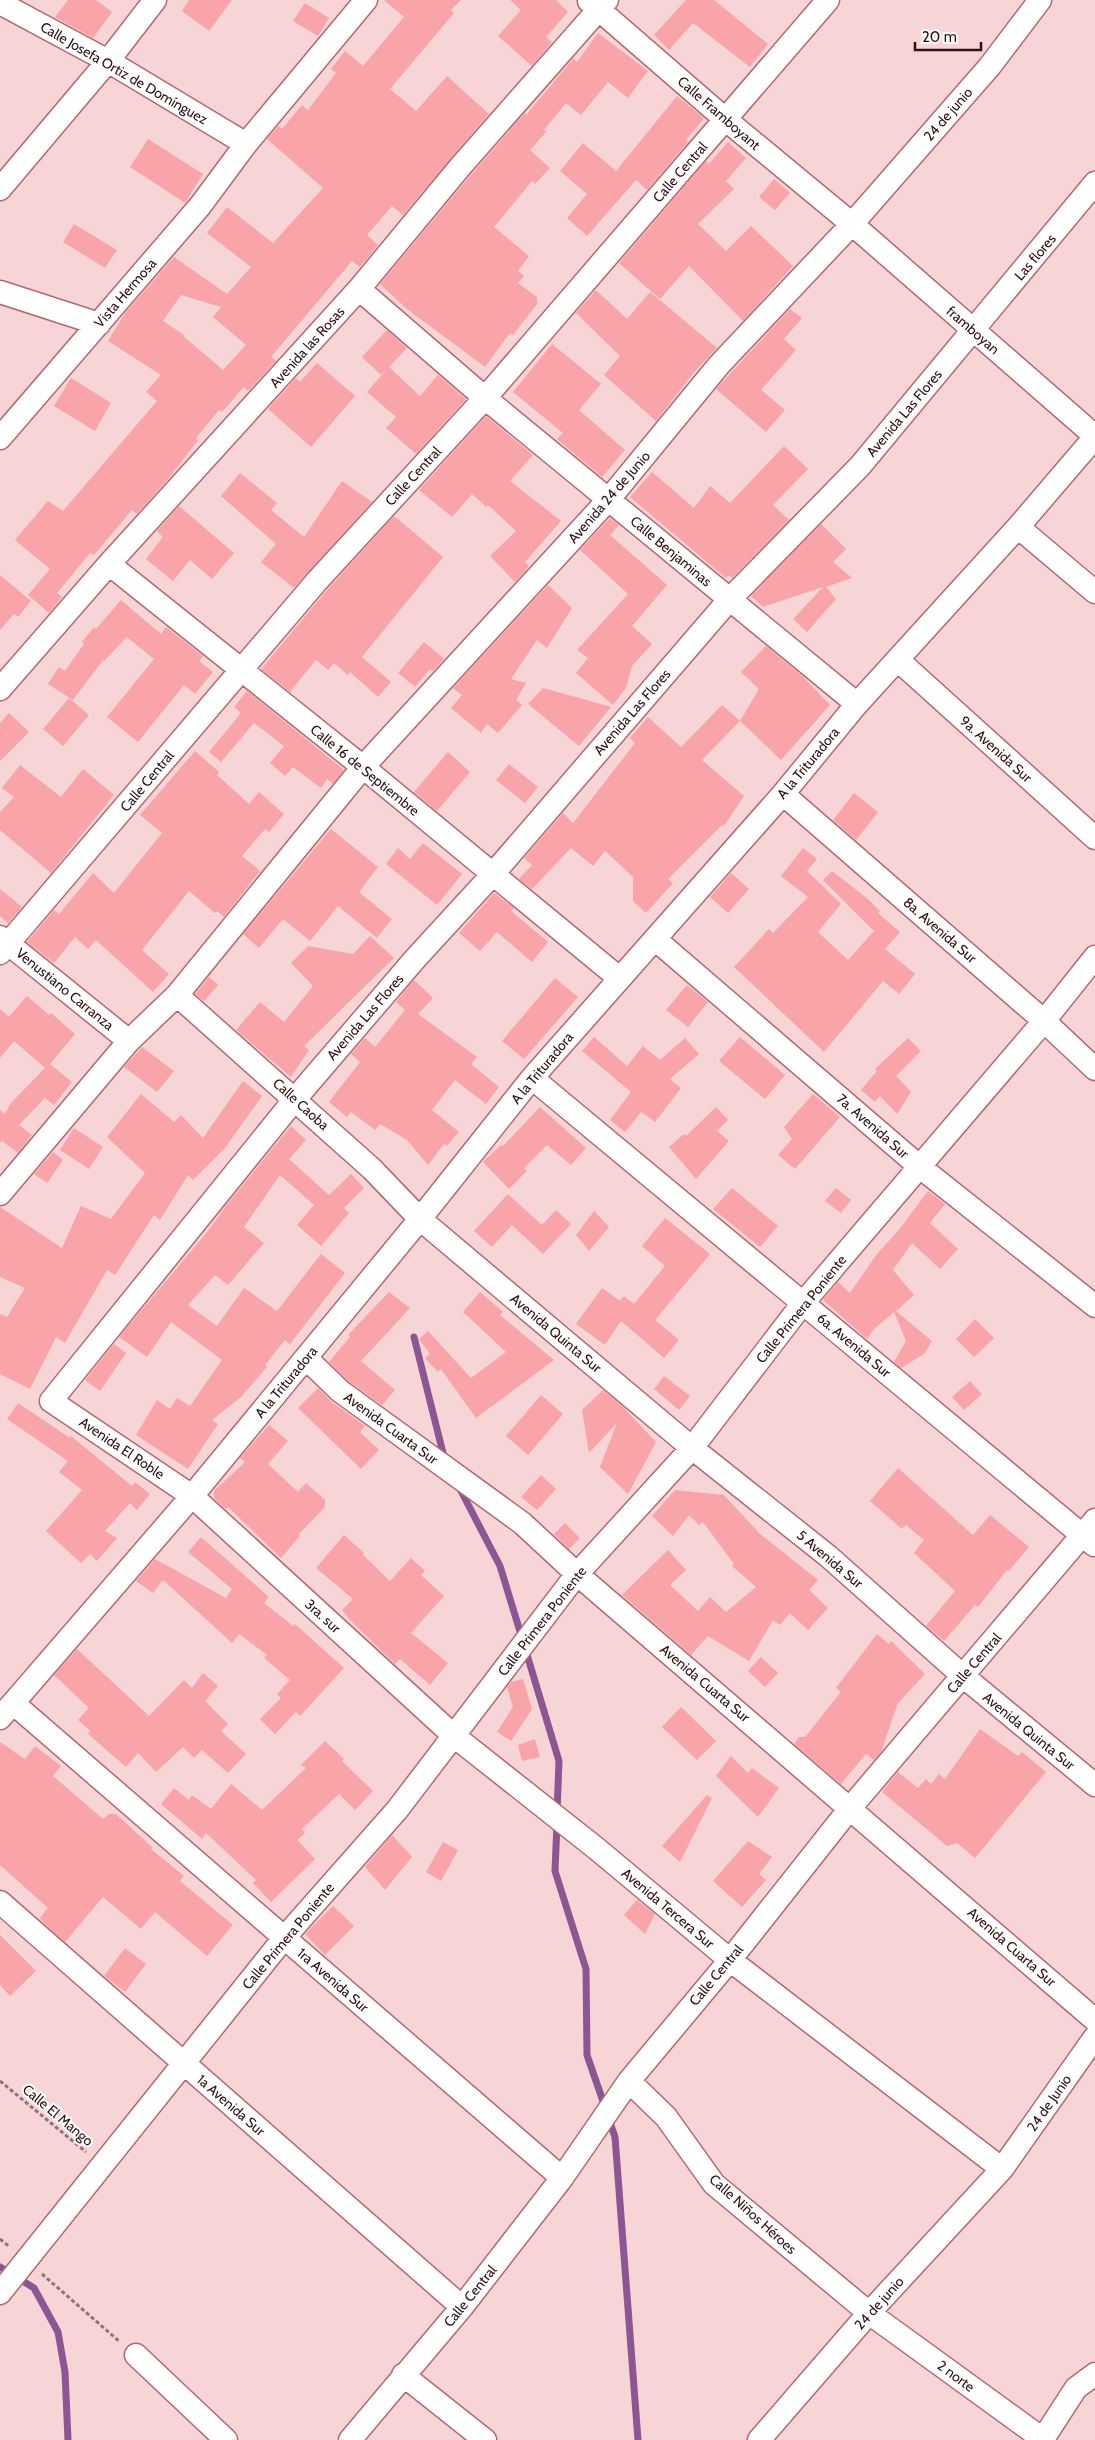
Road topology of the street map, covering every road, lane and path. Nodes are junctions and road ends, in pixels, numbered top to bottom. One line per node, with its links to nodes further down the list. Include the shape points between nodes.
1 (155, 0): 7 (street)
2 (366, 0): 9 (street, Vista Hermosa)
3 (828, 0): 8 (street, Calle Central)
4 (1040, 0): 12 (street, 24 de junio, via 990,66)
5 (0, 3): 7 (street, Calle Josefa Ortiz de Domínguez)
6 (598, 3): 8 (street, Calle Framboyant); 13 (street, Avenida las Rosas)
7 (108, 61): 9 (street, Calle Josefa Ortiz de Domínguez); 11 (street)
8 (725, 119): 12 (street, Calle Framboyant); 17 (street, Calle Central)
9 (246, 144): 15 (street, Vista Hermosa, via 200,206)
10 (1095, 183): 16 (street, Las flores)
11 (0, 189)
12 (852, 224): 16 (street, framboyan); 20 (street, Avenida 24 de Junio, via 719,365)
13 (360, 289): 17 (street, Calle Benjaminas); 22 (street, Avenida las Rosas)
14 (0, 292): 15 (street)
15 (99, 324): 19 (street, Vista Hermosa)
16 (974, 331): 18 (street, framboyan); 24 (street, Avenida Las Flores, via 860,466)
17 (485, 398): 20 (street, Calle Benjaminas); 26 (street, Calle Central, via 317,581)
18 (1095, 437): 21 (street, A la Trituradora)
19 (0, 438)
20 (609, 499): 24 (street, Calle Benjaminas); 29 (street, Avenida 24 de Junio)
21 (1018, 527): 23 (street); 25 (street, A la Trituradora)
22 (109, 564): 26 (street, Calle 16 de Septiembre); 27 (street, Avenida las Rosas)
23 (1095, 592)
24 (729, 600): 28 (street, Calle Benjaminas); 32 (street, Avenida Las Flores)
25 (898, 660): 28 (street, A la Trituradora); 31 (street, 9a. Avenida Sur)
26 (240, 671): 29 (street, Calle 16 de Septiembre); 34 (street, Calle Central)
27 (0, 689)
28 (857, 704): 30 (street, A la Trituradora)
29 (363, 767): 32 (street, Calle 16 de Septiembre); 37 (street, Avenida 24 de Junio)
30 (783, 794): 33 (street, A la Trituradora); 38 (street, 8a. Avenida Sur)
31 (1095, 838)
32 (493, 874): 36 (street, Calle 16 de Septiembre); 42 (street, Avenida Las Flores)
33 (656, 940): 36 (street, A la Trituradora); 43 (street, 7a. Avenida Sur)
34 (3, 945): 39 (street, Venustiano Carranza)
35 (1095, 958): 38 (street, Calle Primera Poniente)
36 (619, 978): 41 (street, A la Trituradora)
37 (177, 995): 39 (street, Avenida 24 de Junio); 42 (street, Calle Caoba)
38 (1044, 1021): 40 (street, 8a. Avenida Sur); 43 (street, Calle Primera Poniente)
39 (129, 1041): 44 (street, Avenida 24 de Junio)
40 (1095, 1069)
41 (532, 1078): 45 (street, A la Trituradora); 46 (street, 6a. Avenida Sur)
42 (295, 1099): 45 (street, Calle Caoba, via 372,1169); 49 (street, Avenida Las Flores)
43 (920, 1167): 46 (street, Calle Primera Poniente); 47 (street, 7a. Avenida Sur)
44 (0, 1194)
45 (420, 1219): 48 (street, A la Trituradora); 50 (street, Avenida Quinta Sur)
46 (803, 1303): 50 (street, Calle Primera Poniente); 52 (street, 6a. Avenida Sur)
47 (1095, 1306)
48 (306, 1358): 51 (street, A la Trituradora); 53 (street, Avenida Cuarta Sur, via 340,1391 522,1523)
49 (51, 1401): 51 (street, Avenida El Roble)
50 (692, 1448): 53 (street, Calle Primera Poniente); 54 (street, 5 Avenida Sur, via 828,1556)
51 (192, 1496): 55 (street, A la Trituradora); 56 (street, 3ra. sur)
52 (1091, 1534): 54 (street, Calle Central)
53 (577, 1574): 56 (street, Calle Primera Poniente); 58 (street, Avenida Cuarta Sur)
54 (963, 1676): 57 (street, Avenida Quinta Sur); 58 (street, Calle Central)
55 (4, 1709): 60 (street, 1ra Avenida Sur)
56 (454, 1736): 60 (street, Calle Primera Poniente, via 398,1810); 61 (street, Avenida Tercera Sur)
57 (1095, 1785)
58 (851, 1807): 61 (street, Calle Central); 62 (street, Avenida Cuarta Sur)
59 (0, 1902): 64 (street, 1a Avenida Sur)
60 (284, 1938): 64 (street, Calle Primera Poniente); 69 (street, 1ra Avenida Sur)
61 (730, 1960): 66 (street, Calle Central); 68 (street, Avenida Tercera Sur)
62 (1095, 2020)
63 (1093, 2046): 68 (street, 24 de Junio)
64 (183, 2064): 67 (street, Calle Primera Poniente); 73 (street, 1a Avenida Sur)
65 (0, 2081): 67 (path, Calle El Mango)
66 (629, 2081): 69 (street, Calle Central); 74 (street, Calle Niños Héroes, via 666,2117 714,2184)
67 (102, 2166): 71 (street, Calle Primera Poniente)
68 (1002, 2169): 74 (street, 24 de junio)
69 (562, 2178): 73 (street, Calle Central)
70 (0, 2239): 71 (path)
71 (28, 2261): 72 (street, Calle Primera Poniente); 75 (path)
72 (0, 2293)
73 (462, 2307): 77 (street, Calle Central)
74 (869, 2314): 78 (street, 24 de junio); 82 (street, 2 norte)
75 (136, 2355): 79 (street)
76 (1095, 2374): 82 (street, via 1076,2388)
77 (403, 2375): 80 (street, Calle Central); 81 (street)
78 (770, 2436)
79 (226, 2440)
80 (350, 2440)
81 (485, 2440)
82 (1043, 2440)

